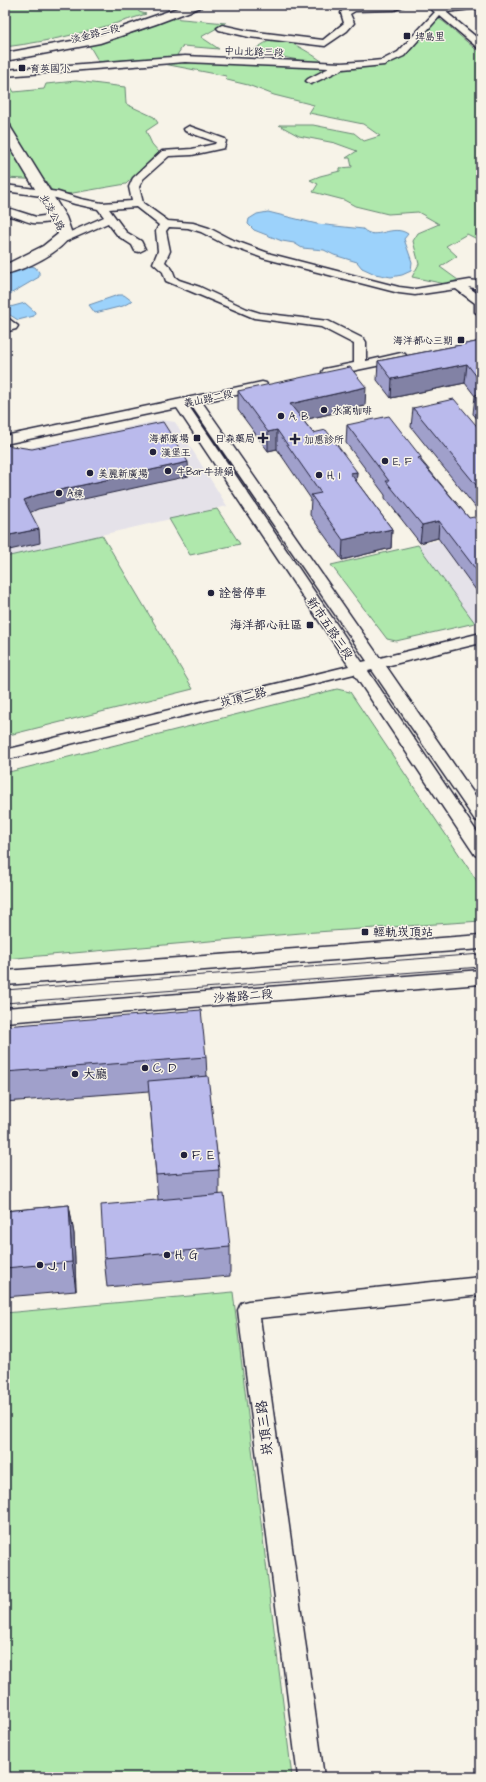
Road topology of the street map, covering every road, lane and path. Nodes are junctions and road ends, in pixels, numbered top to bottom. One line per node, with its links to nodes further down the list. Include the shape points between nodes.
1 (182, 5): 10 (main road, 淡金路二段, via 140,21 88,36)
2 (197, 5): 11 (main road, 淡金路二段, via 114,35)
3 (402, 5): 7 (street, via 396,8 370,6 348,11 345,13 349,23 325,43 249,34)
4 (429, 5): 6 (street)
5 (480, 5): 6 (street)
6 (443, 8): 8 (street); 9 (street); 12 (street, 中山北路三段, via 401,54 384,62)
7 (222, 28)
8 (481, 35)
9 (481, 46)
10 (5, 50)
11 (5, 55)
12 (341, 66): 13 (street, 中山北路三段, via 185,59); 14 (street)
13 (5, 73)
14 (311, 81)
15 (5, 128): 18 (main road, 北淡公路)
16 (188, 129): 19 (street, via 221,141 220,146 192,152 166,153 138,178 134,187)
17 (5, 188): 18 (street)
18 (44, 194): 20 (street); 22 (main road, 北淡公路)
19 (138, 204): 20 (street); 24 (street)
20 (102, 206): 23 (street)
21 (5, 213): 22 (street, via 11,212 35,220)
22 (59, 218): 25 (main road, 北淡公路, via 65,234)
23 (110, 218): 25 (street); 26 (street, via 122,234 137,243)
24 (165, 224): 28 (street, via 189,225 267,256 399,290 415,292); 35 (street, via 161,230 164,251 159,263 168,271 170,279 258,316 324,324 360,342)
25 (64, 239): 27 (main road, 北淡公路)
26 (138, 249)
27 (5, 270)
28 (460, 286): 29 (street, via 470,283); 30 (street)
29 (481, 286)
30 (481, 302): 31 (street)
31 (481, 312)
32 (5, 321): 33 (street, via 12,326)
33 (5, 328)
34 (413, 355): 35 (street)
35 (360, 366): 36 (street)
36 (315, 375)
37 (277, 383): 38 (street, 義山路二段)
38 (187, 402): 39 (street, 義山路二段); 41 (street, 新市五路三段); 42 (street, 新市五路三段)
39 (5, 440)
40 (481, 638): 41 (street, 崁頂二路)
41 (377, 664): 42 (street, 崁頂二路); 44 (street, 新市五路三段)
42 (358, 669): 43 (street, 崁頂二路); 45 (street, 新市五路三段)
43 (5, 755)
44 (481, 816)
45 (481, 851)
46 (481, 942): 48 (street)
47 (481, 977): 49 (street, 沙崙路二段)
48 (5, 978)
49 (5, 1016)
50 (481, 1286): 51 (street, 崁頂三路, via 248,1310)
51 (311, 1777)

